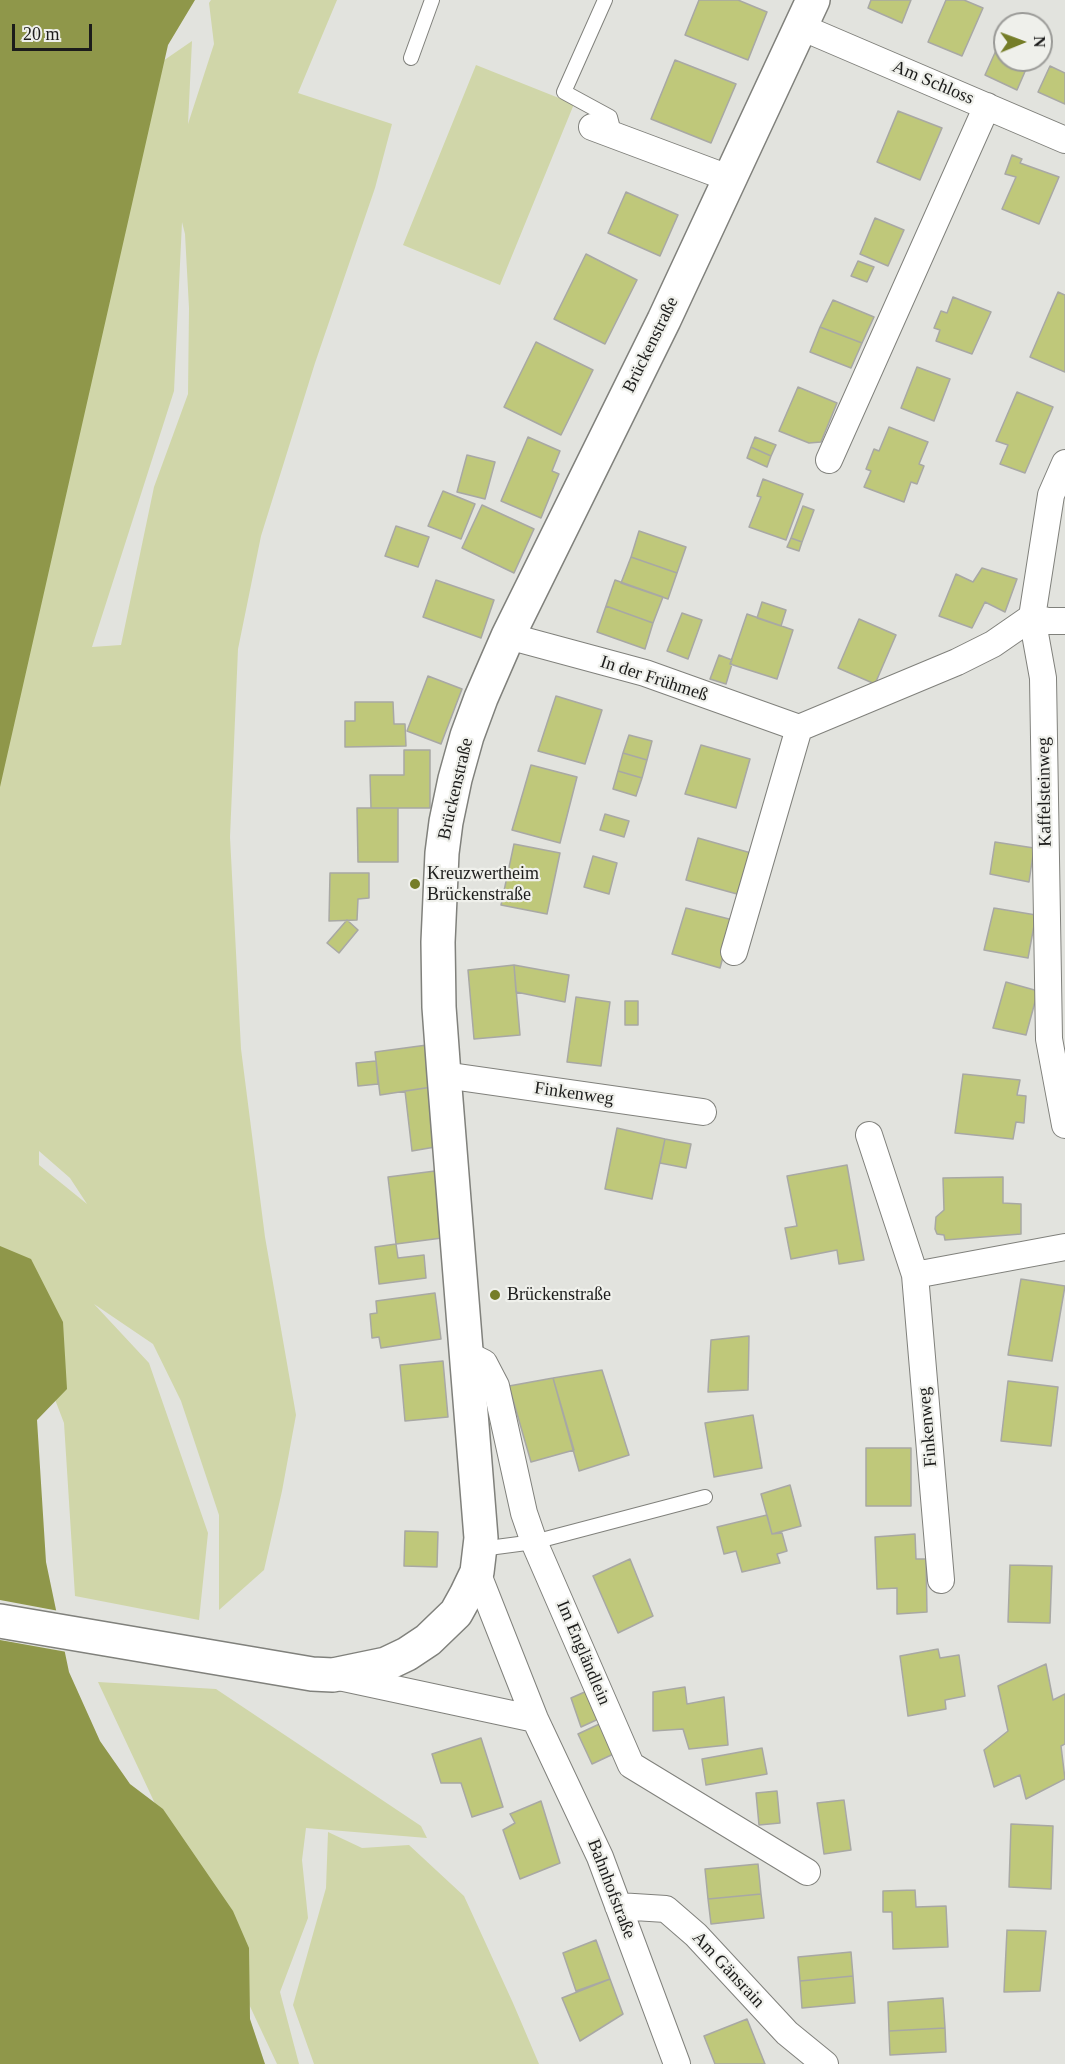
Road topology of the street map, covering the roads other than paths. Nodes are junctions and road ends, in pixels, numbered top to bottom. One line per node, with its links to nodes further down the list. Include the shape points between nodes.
1 (432, 0): 4 (lane)
2 (605, 0): 7 (lane, via 564,92 610,117)
3 (807, 14): 5 (street, Am Schloss); 9 (street, Brückenstraße)
4 (411, 58)
5 (987, 106): 8 (street, Am Schloss); 10 (street)
6 (592, 128): 7 (street)
7 (615, 136): 9 (street)
8 (1065, 140)
9 (731, 179): 14 (street, Brückenstraße)
10 (829, 460)
11 (1065, 463): 12 (street, Kaffelsteinweg, via 1051,495)
12 (1032, 617): 13 (street); 15 (street, via 993,644 957,662); 19 (street, Kaffelsteinweg, via 1043,678 1049,1039)
13 (1065, 621)
14 (508, 636): 15 (street, In der Frühmeß, via 645,673); 17 (street, Brückenstraße, via 468,736 446,822 438,942)
15 (799, 728): 16 (street)
16 (734, 952)
17 (444, 1075): 18 (street, Finkenweg); 23 (street, Brückenstraße)
18 (703, 1112)
19 (1065, 1125)
20 (869, 1135): 22 (street, Finkenweg)
21 (1065, 1247): 22 (street)
22 (915, 1275): 27 (street, Finkenweg)
23 (466, 1354): 25 (street, Im Engländlein, via 484,1363 496,1386); 26 (street, Brückenstraße)
24 (705, 1497): 25 (lane)
25 (534, 1542): 26 (lane); 31 (street, Im Engländlein, via 631,1765)
26 (479, 1561): 29 (street, via 456,1613 428,1640 386,1664); 30 (street, Bahnhofstraße)
27 (941, 1580)
28 (0, 1621): 29 (street)
29 (322, 1675): 30 (street)
30 (535, 1719): 32 (street, Bahnhofstraße, via 600,1857)
31 (807, 1872)
32 (618, 1906): 33 (street, Bahnhofstraße); 34 (street, Am Gänsrain, via 666,1909 696,1935 787,2033)
33 (676, 2064)
34 (825, 2064)

